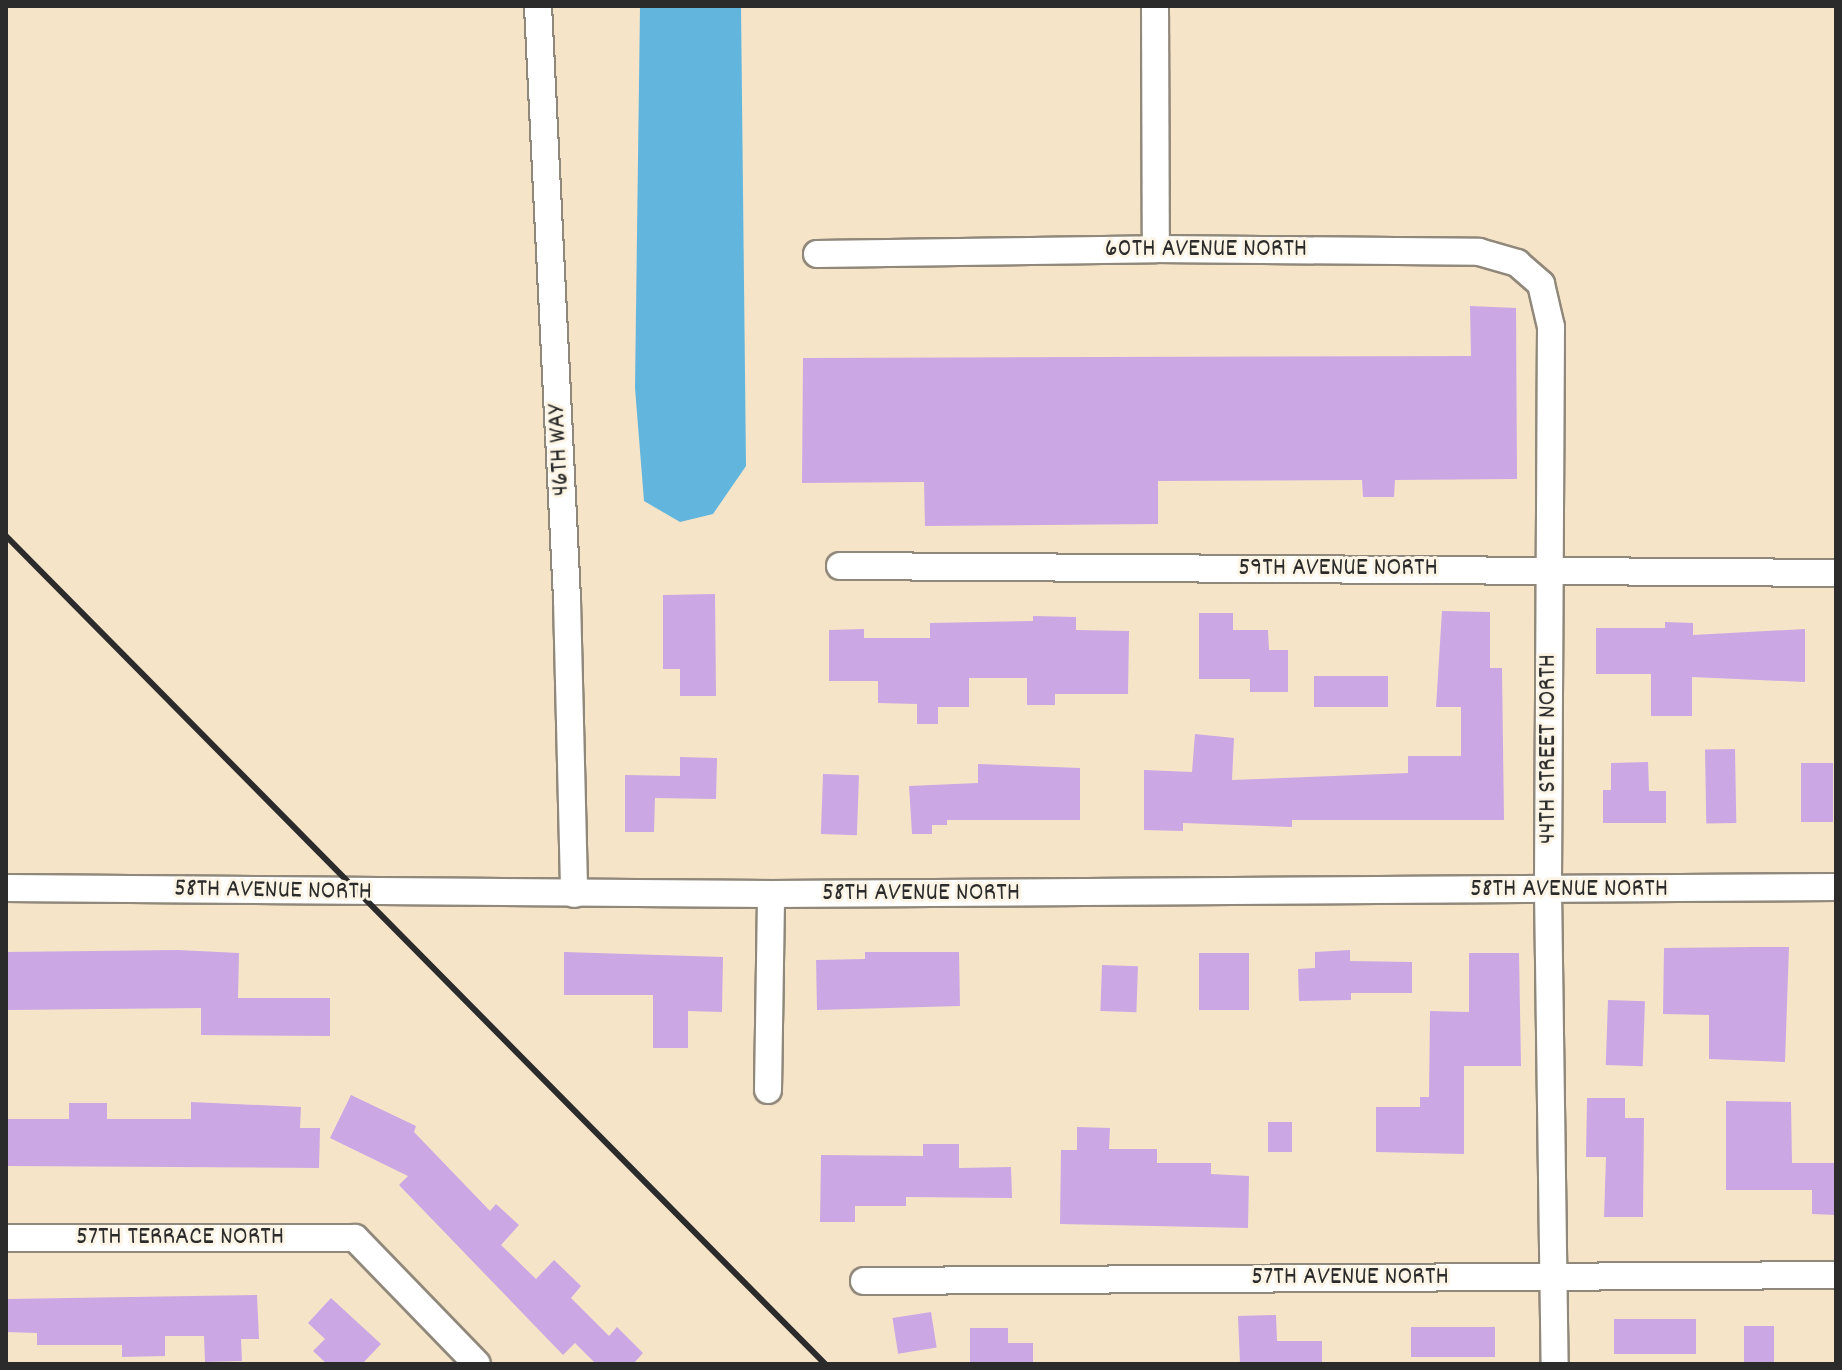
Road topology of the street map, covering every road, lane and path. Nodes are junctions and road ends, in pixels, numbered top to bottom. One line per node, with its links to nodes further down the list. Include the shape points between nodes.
1 (538, 6): 12 (street, 46TH WAY, via 567,600)
2 (1155, 6): 3 (street)
3 (1156, 249): 4 (street, 60TH AVENUE NORTH); 5 (street, 60TH AVENUE NORTH, via 1479,252 1517,263 1541,284)
4 (817, 254)
5 (1551, 327): 7 (street, 44TH STREET NORTH)
6 (840, 566): 7 (street, 59TH AVENUE NORTH)
7 (1550, 571): 8 (street, 59TH AVENUE NORTH); 11 (street, 44TH STREET NORTH)
8 (1836, 573)
9 (1836, 887): 11 (street, 58TH AVENUE NORTH)
10 (6, 888): 12 (street, 58TH AVENUE NORTH)
11 (1548, 890): 13 (street, 58TH AVENUE NORTH); 17 (street, 44TH STREET NORTH)
12 (574, 894): 13 (street, 58TH AVENUE NORTH)
13 (771, 894): 14 (street)
14 (768, 1090)
15 (6, 1238): 19 (street, 57TH TERRACE NORTH, via 355,1238)
16 (1836, 1275): 17 (street, 57TH AVENUE NORTH)
17 (1555, 1277): 18 (street, 57TH AVENUE NORTH); 20 (street, 44TH STREET NORTH)
18 (864, 1281)
19 (477, 1364)
20 (1555, 1364)

